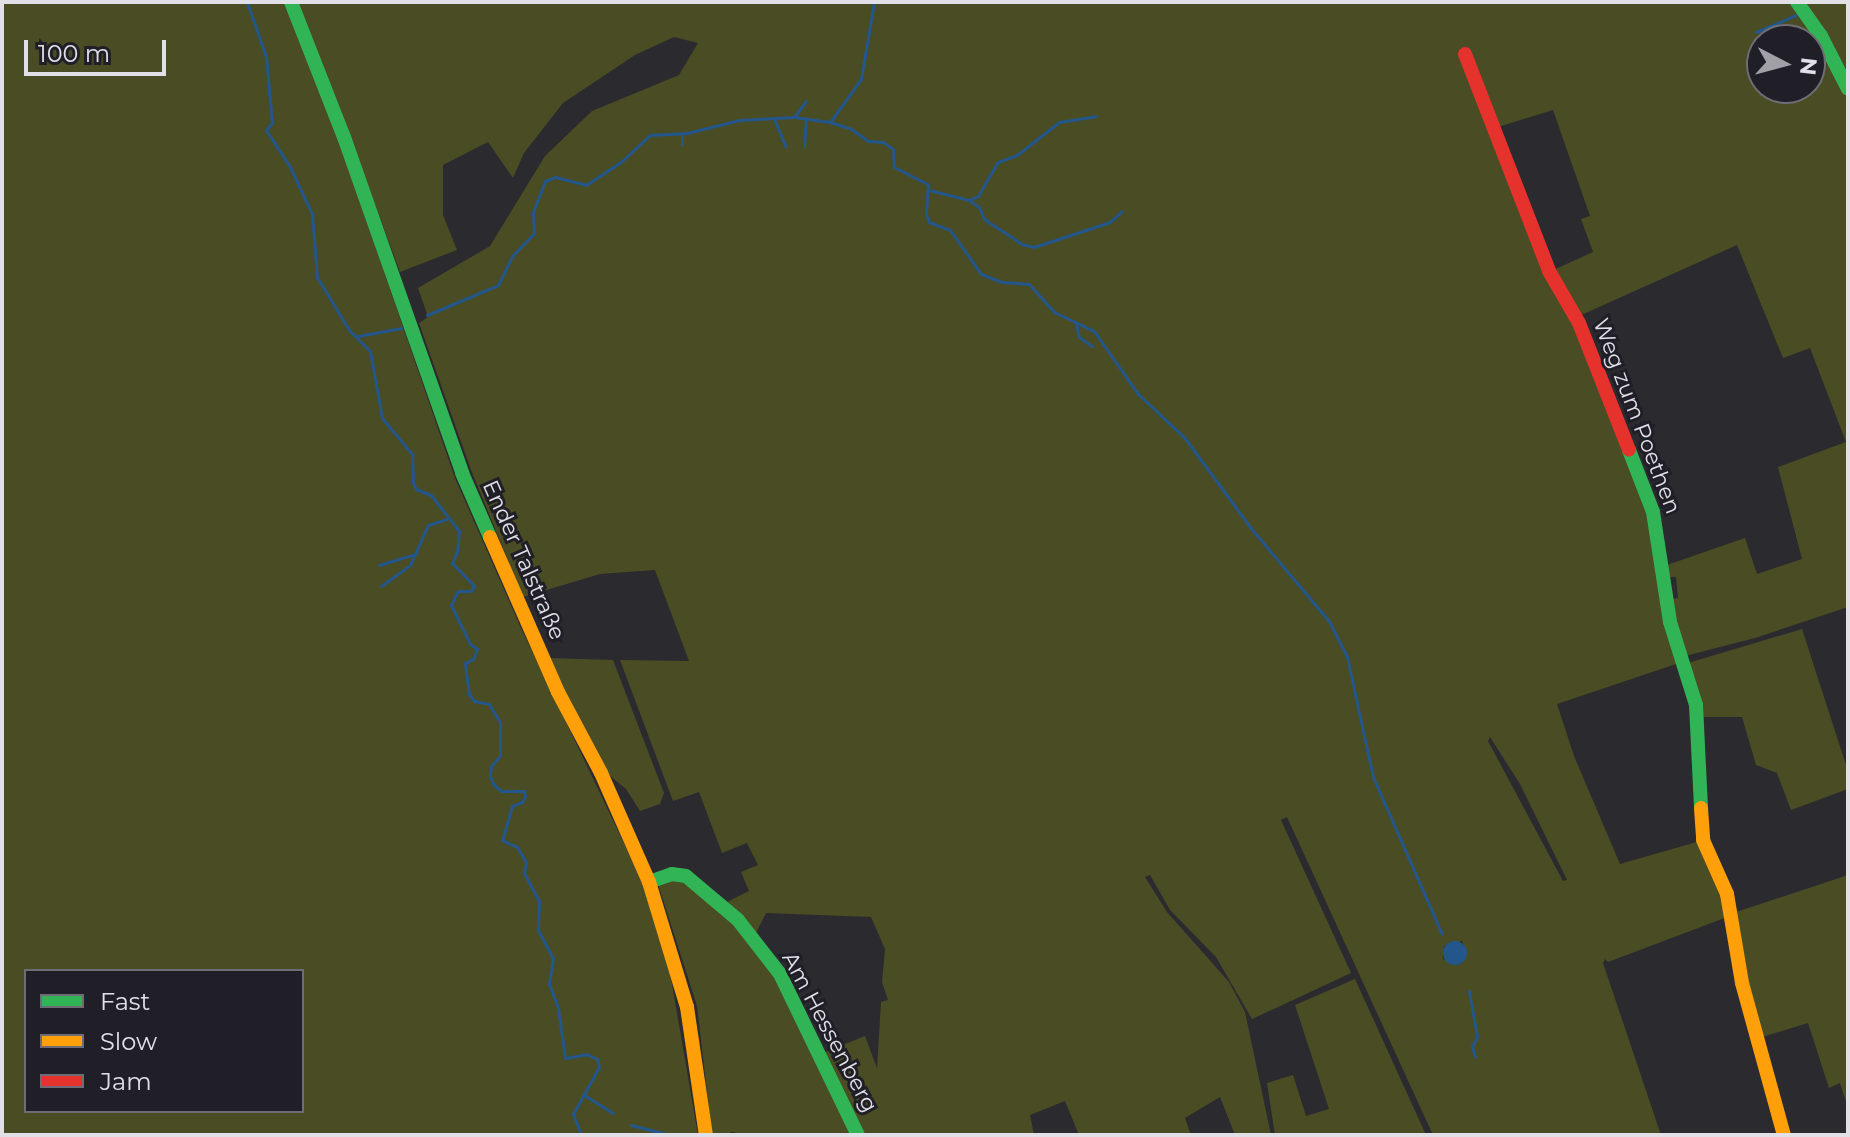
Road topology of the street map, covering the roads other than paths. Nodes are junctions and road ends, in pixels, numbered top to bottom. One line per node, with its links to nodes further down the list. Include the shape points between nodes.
1 (291, 2): 5 (street, Ender Talstraße, via 462,473)
2 (1797, 2): 4 (street)
3 (1465, 54): 8 (street, Weg zum Poethen, via 1549,271 1579,323 1653,512 1670,622 1696,705 1703,840 1727,894 1742,983)
4 (1848, 89)
5 (649, 882): 6 (street, Ender Talstraße, via 687,1007); 7 (street, Am Hessenberg, via 672,874 686,876 738,920 780,974)
6 (706, 1135)
7 (858, 1135)
8 (1784, 1135)

